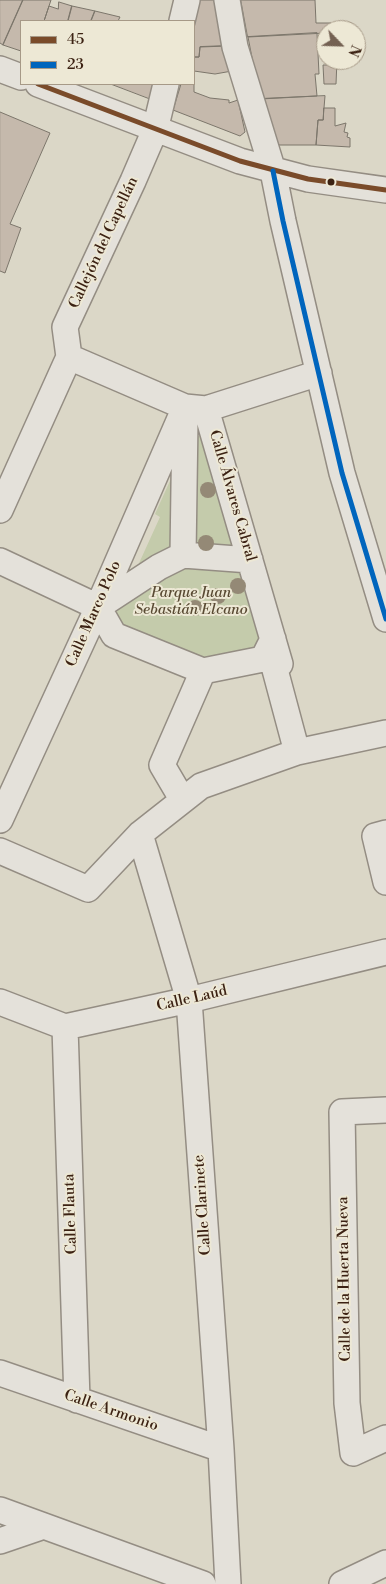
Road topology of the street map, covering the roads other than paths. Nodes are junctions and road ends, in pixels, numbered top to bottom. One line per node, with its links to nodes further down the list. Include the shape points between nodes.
1 (187, 0): 3 (street)
2 (227, 0): 9 (street, via 235,47)
3 (182, 20)
4 (0, 69): 5 (street)
5 (20, 77)
6 (41, 85): 8 (street)
7 (166, 85): 8 (street, Callejón del Capellán)
8 (155, 130): 9 (street, via 240,161); 13 (street, Callejón del Capellán, via 65,327)
9 (272, 165): 10 (street); 12 (street)
10 (308, 179): 11 (street); 12 (street, via 291,197)
11 (386, 190)
12 (284, 221): 14 (street)
13 (69, 357): 15 (street); 16 (street)
14 (320, 373): 15 (street); 21 (street, via 342,474)
15 (196, 408): 17 (street); 19 (street, Calle Álvares Cabral); 20 (street, Calle Marco Polo)
16 (0, 510)
17 (183, 554): 19 (street); 20 (street)
18 (0, 560): 20 (street)
19 (250, 560): 22 (street, Calle Álvares Cabral)
20 (98, 607): 23 (street, via 114,635); 27 (street, Calle Marco Polo)
21 (386, 619)
22 (274, 639): 23 (street, via 263,659); 25 (street, Calle Álvares Cabral, via 280,664 274,666)
23 (203, 671): 26 (street, via 162,765)
24 (386, 733): 25 (street)
25 (298, 752): 26 (street, via 201,786)
26 (182, 799): 29 (street)
27 (0, 820)
28 (386, 833): 31 (street, via 375,836)
29 (140, 834): 30 (street, via 88,889); 33 (street, Calle Clarinete)
30 (0, 851)
31 (386, 882)
32 (386, 952): 33 (street, Calle Laúd)
33 (188, 1000): 35 (street, Calle Laúd); 40 (street, Calle Clarinete)
34 (0, 1002): 35 (street)
35 (65, 1027): 38 (street, Calle Flauta)
36 (386, 1110): 39 (street, Calle de la Huerta Nueva, via 342,1112 347,1403 353,1453)
37 (0, 1373): 38 (street, Calle Armonio)
38 (78, 1400): 40 (street, Calle Armonio)
39 (386, 1438)
40 (221, 1449): 46 (street, Calle Clarinete)
41 (0, 1510): 42 (street)
42 (44, 1526): 43 (street); 45 (street)
43 (0, 1541)
44 (386, 1563): 47 (street)
45 (203, 1584)
46 (228, 1584)
47 (342, 1584)

